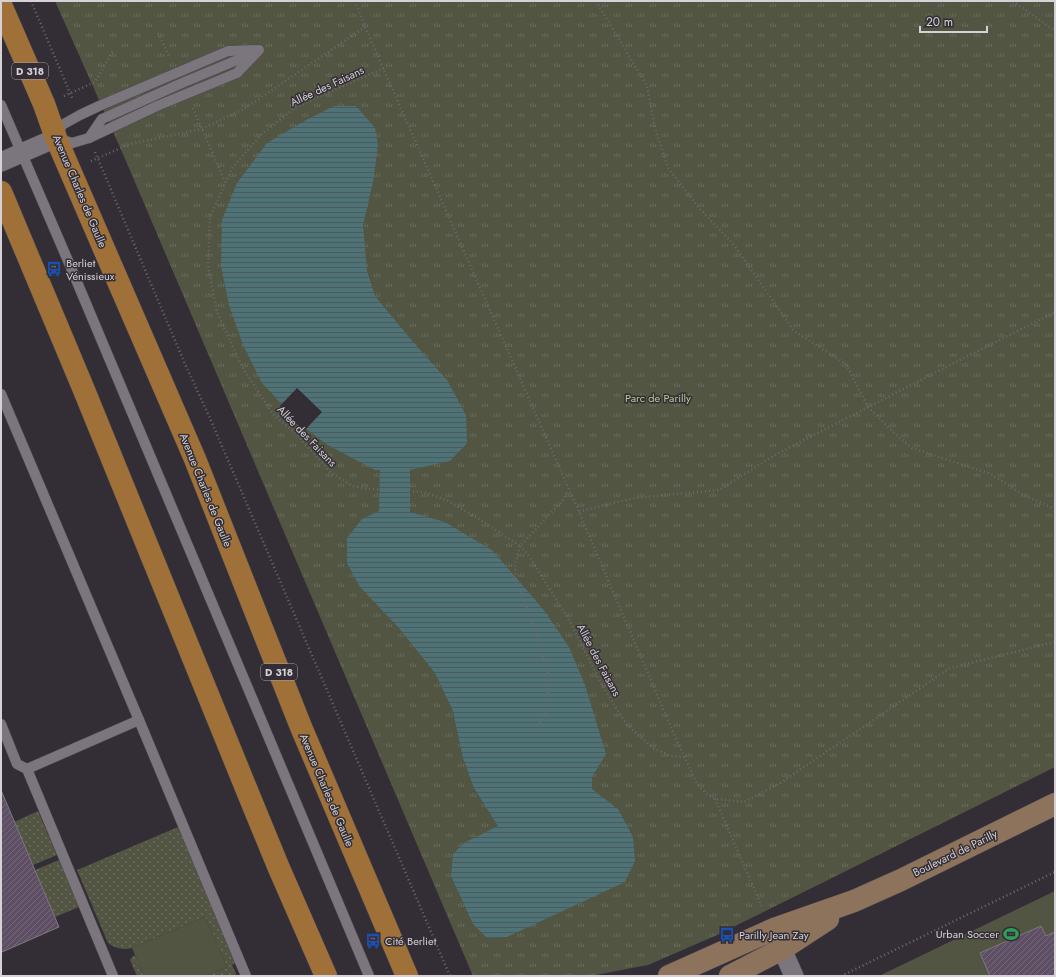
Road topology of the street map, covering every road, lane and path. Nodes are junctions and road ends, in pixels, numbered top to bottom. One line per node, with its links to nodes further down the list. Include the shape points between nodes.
1 (31, 1): 10 (path)
2 (355, 1): 6 (path)
3 (596, 1): 21 (path, via 647,86 655,128 668,168 734,245 794,331 846,364)
4 (1014, 1): 7 (path)
5 (1, 5): 14 (main road, Avenue Charles de Gaulle / D 318)
6 (365, 26): 9 (path); 43 (path, via 244,109 202,129 130,144 98,158)
7 (1055, 31)
8 (259, 50): 12 (lane, via 228,51); 13 (lane); 15 (lane, via 237,73)
9 (384, 68): 22 (path); 25 (path, Allée des Faisans, via 296,107 262,134 232,168 210,217 208,266 217,312 242,367 273,414 299,437 331,473 353,486 424,492 446,500)
10 (65, 82)
11 (1, 105): 16 (lane)
12 (80, 115): 13 (lane); 14 (lane, via 62,125)
13 (102, 119): 15 (lane)
14 (56, 138): 15 (lane, via 72,143); 16 (street); 42 (main road, Avenue Charles de Gaulle / D 318, via 195,459 300,727)
15 (89, 138)
16 (22, 153): 17 (street); 41 (lane)
17 (1, 162)
18 (1, 192): 40 (main road, via 278,866)
19 (1055, 312): 21 (path)
20 (1, 394): 27 (lane)
21 (868, 407): 23 (path, via 912,448 991,474 1023,495); 24 (path, via 775,455 719,490 635,498)
22 (568, 490): 24 (path); 25 (path, via 563,500)
23 (1055, 509)
24 (579, 512): 30 (path)
25 (520, 546): 29 (path, via 515,565 516,579 540,645 549,680 548,708); 30 (path, Allée des Faisans, via 569,620 603,687 627,725 653,748 671,756)
26 (1055, 642): 32 (path, via 950,668 779,784 744,802)
27 (139, 720): 31 (lane); 39 (lane)
28 (1, 724): 31 (lane, via 18,764)
29 (539, 725)
30 (685, 756): 32 (path, via 697,784)
31 (28, 769): 38 (lane)
32 (715, 799): 36 (path, via 760,903)
33 (1055, 804): 35 (main road, Boulevard de Parilly)
34 (1055, 872): 47 (path)
35 (854, 901): 36 (main road, Boulevard de Parilly); 37 (main road, Boulevard de Parilly)
36 (774, 929): 44 (main road, Boulevard de Parilly)
37 (782, 949): 45 (main road, Boulevard de Parilly); 46 (street)
38 (113, 976)
39 (246, 976)
40 (326, 976)
41 (369, 976)
42 (407, 976)
43 (450, 976)
44 (669, 976)
45 (730, 976)
46 (794, 976)
47 (841, 976)

